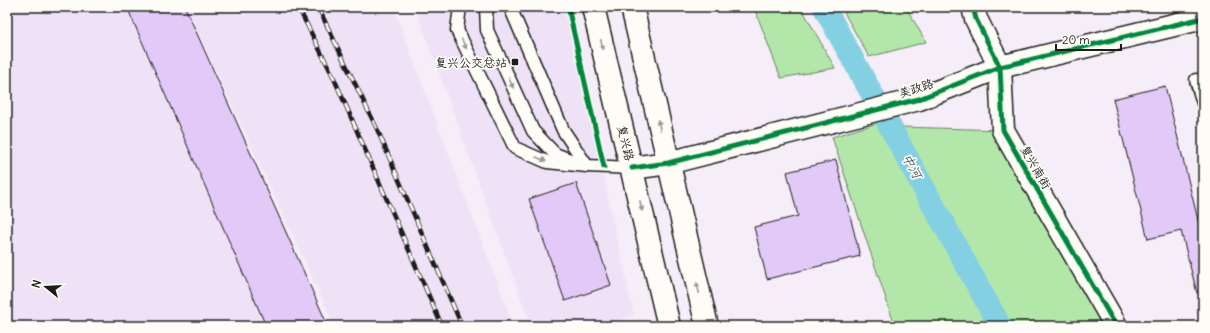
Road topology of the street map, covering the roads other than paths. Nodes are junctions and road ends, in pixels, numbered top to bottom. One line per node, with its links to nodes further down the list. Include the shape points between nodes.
1 (460, 7): 12 (lane, one-way to 12, via 457,30 515,148 547,162)
2 (486, 7): 12 (lane, one-way to 12, via 487,30 533,131 555,154)
3 (510, 7): 12 (lane, via 562,130)
4 (593, 7): 13 (street, 复兴路, one-way to 13)
5 (632, 7): 11 (street, one-way to 5)
6 (973, 7): 8 (street, 复兴南街, via 976,19)
7 (1203, 18): 8 (street, 美政路)
8 (1000, 67): 11 (street, 美政路, via 919,99); 16 (street, 复兴南街, via 1003,130)
9 (1196, 80): 10 (lane)
10 (1203, 103)
11 (668, 163): 13 (street, 美政路); 15 (street, one-way to 11)
12 (587, 166): 13 (lane)
13 (632, 168): 14 (street, 复兴路, one-way to 14)
14 (669, 326)
15 (707, 326)
16 (1116, 326)

